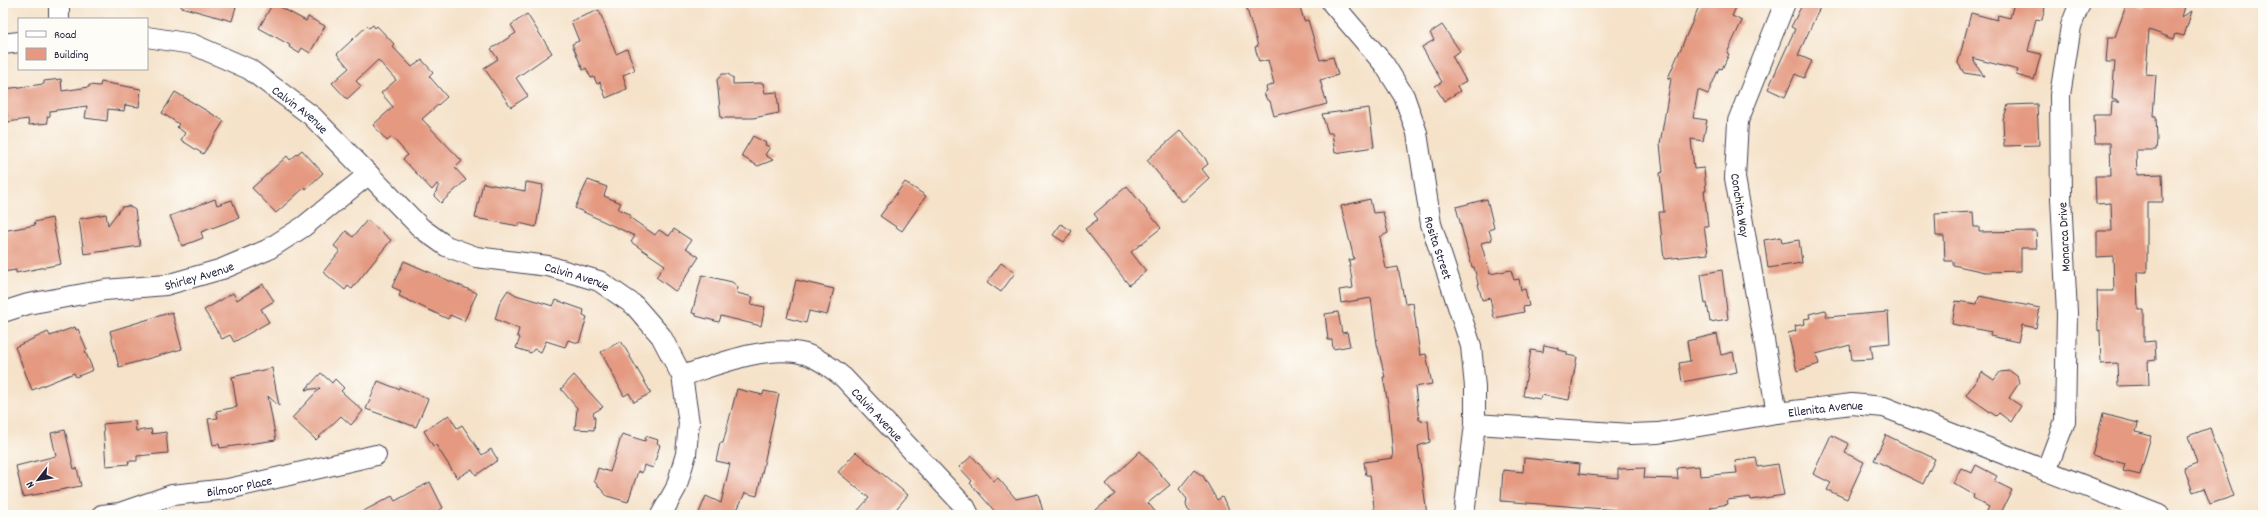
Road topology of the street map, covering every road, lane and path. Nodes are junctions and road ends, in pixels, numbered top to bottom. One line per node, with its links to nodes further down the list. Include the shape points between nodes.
1 (59, 3): 5 (street)
2 (1332, 3): 13 (street, Rosita Street, via 1384,64 1404,96 1417,133 1431,224 1471,346)
3 (1785, 3): 12 (street, Conchita Way, via 1738,120 1735,178)
4 (2080, 3): 15 (street, Monarca Drive, via 2071,26 2060,95 2061,198 2067,313 2065,421)
5 (59, 18)
6 (148, 37): 9 (street, Calvin Avenue, via 192,44 249,69 312,116)
7 (18, 42): 8 (street)
8 (3, 44)
9 (369, 174): 10 (street, Shirley Avenue, via 303,227 267,250 222,269 166,285 105,290 28,304); 11 (street, Calvin Avenue, via 421,228 446,246 476,257 548,266 599,281 634,305 661,336)
10 (3, 312)
11 (682, 376): 17 (street, via 689,423 686,454 676,488); 18 (street, Calvin Avenue, via 744,356 773,352 805,354 844,378 965,507)
12 (1776, 413): 13 (street, Ellenita Avenue, via 1658,433); 15 (street, Ellenita Avenue, via 1852,404 1884,407)
13 (1475, 424): 19 (street, Rosita Street)
14 (376, 455): 16 (street, Bilmoor Place, via 228,489 172,495 120,513)
15 (2046, 471): 20 (street, Ellenita Avenue)
16 (102, 515)
17 (661, 515)
18 (969, 515)
19 (1464, 515)
20 (2159, 515)

